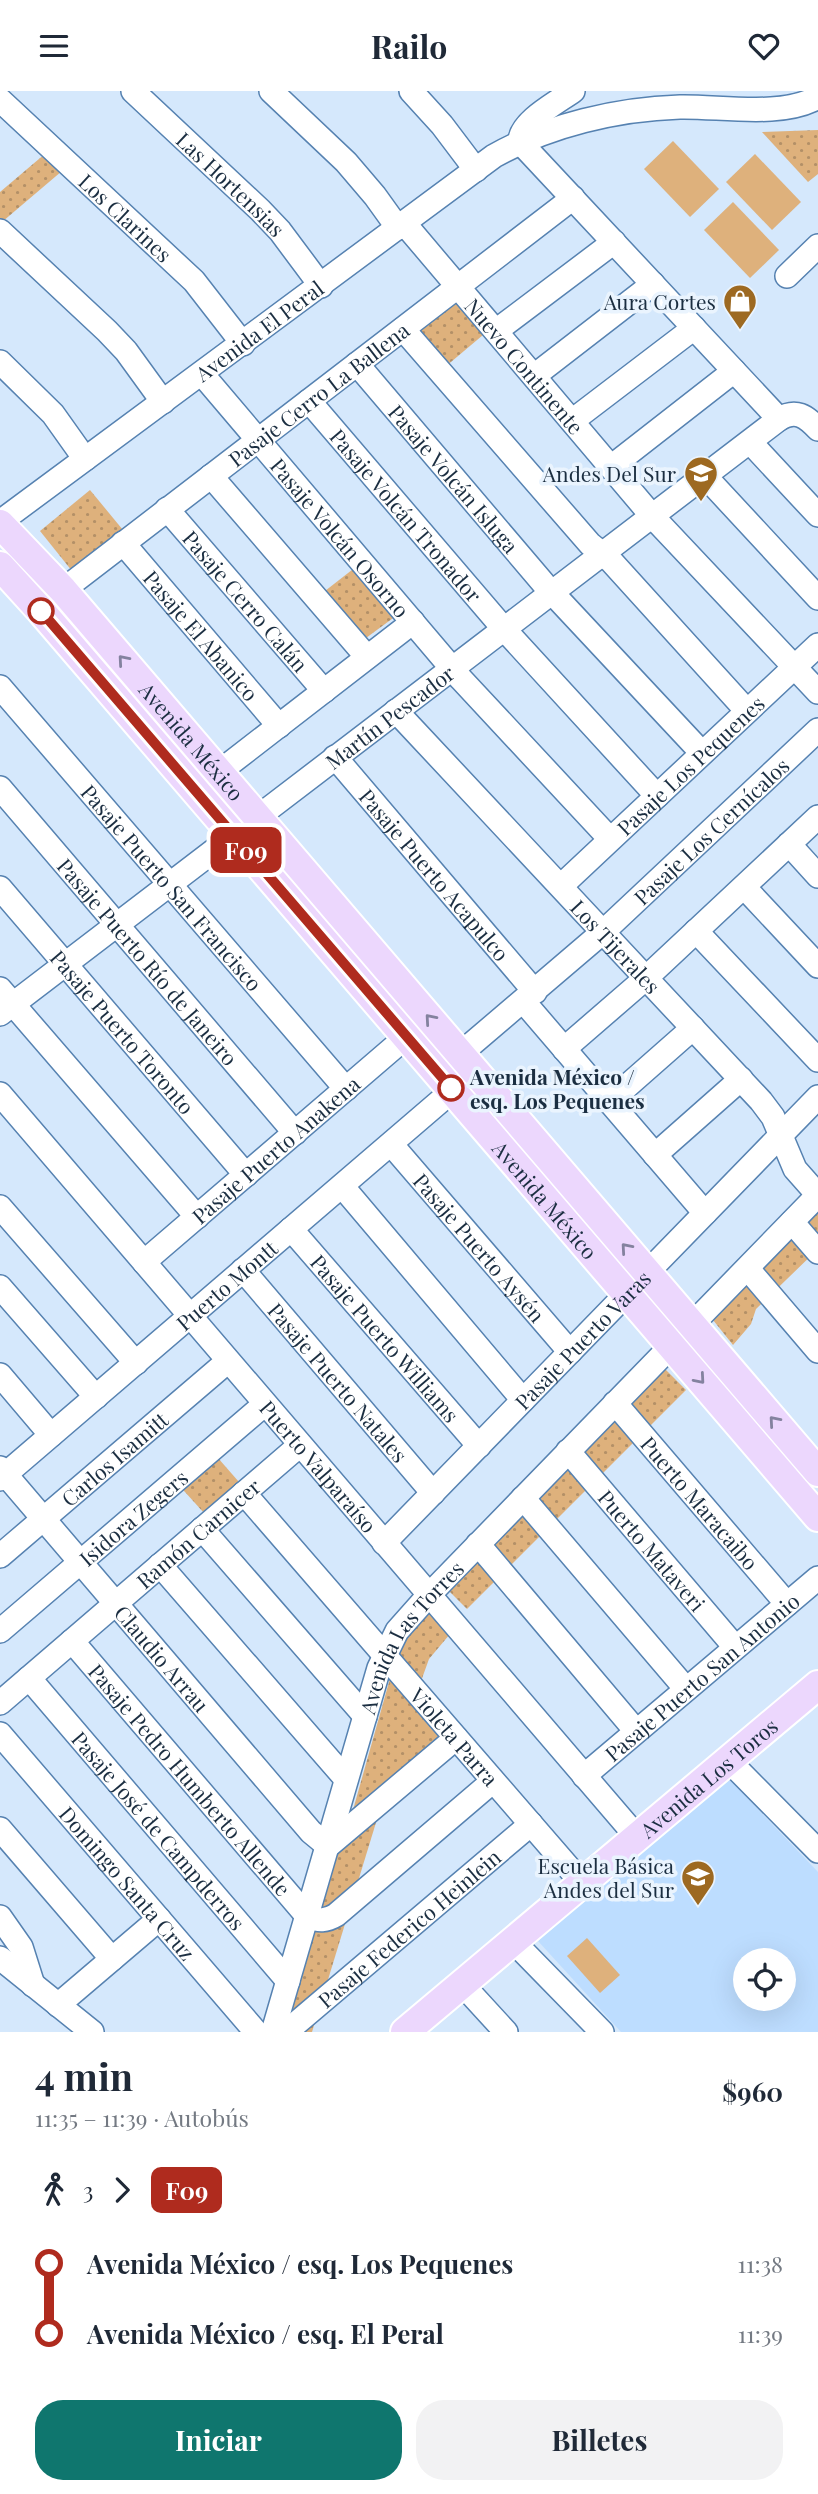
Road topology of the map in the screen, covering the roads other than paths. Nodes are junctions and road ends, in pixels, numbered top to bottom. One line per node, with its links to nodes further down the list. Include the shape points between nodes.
1 (133, 91): 18 (street, Las Hortensias, via 260,210)
2 (271, 91): 12 (street, Nuevo Continente, via 354,170)
3 (411, 91): 10 (street)
4 (573, 91): 5 (street, Avenida El Peral)
5 (545, 99): 9 (street, Avenida El Peral, via 525,126)
6 (814, 99): 8 (street, Avenida El Peral, via 783,109 697,107)
7 (0, 100): 23 (street, Los Clarines, via 194,281)
8 (656, 100): 9 (street, Avenida El Peral)
9 (520, 142): 10 (street, Avenida El Peral); 11 (street)
10 (476, 170): 12 (street, Avenida El Peral)
11 (573, 198): 14 (street); 19 (street, Pasaje Cerro La Ballena)
12 (401, 226): 18 (street, Avenida El Peral); 19 (street, Nuevo Continente)
13 (0, 231): 30 (street, via 107,331)
14 (614, 242): 17 (street); 22 (street)
15 (818, 246): 16 (street)
16 (787, 276)
17 (653, 284): 20 (street); 28 (street)
18 (321, 286): 23 (street, Avenida El Peral)
19 (458, 286): 21 (street, Pasaje Cerro La Ballena); 22 (street, Nuevo Continente)
20 (694, 328): 26 (street); 32 (street)
21 (403, 329): 25 (street, Pasaje Cerro La Ballena); 45 (street)
22 (496, 331): 28 (street, Nuevo Continente)
23 (243, 344): 27 (street, Avenida El Peral)
24 (0, 362): 36 (street, via 53,414)
25 (357, 364): 29 (street, Pasaje Cerro La Ballena); 48 (street, Pasaje Volcán Isluga)
26 (734, 371): 31 (street); 37 (street)
27 (202, 374): 30 (street, Avenida El Peral); 34 (street, Pasaje Volcán Osorno)
28 (534, 376): 32 (street, Nuevo Continente)
29 (309, 401): 34 (street, Pasaje Cerro La Ballena); 51 (street, Pasaje Volcán Tronador)
30 (163, 402): 36 (street, Avenida El Peral)
31 (779, 419): 33 (street, via 801,414); 35 (street, Martín Pescador)
32 (572, 421): 37 (street, Nuevo Continente)
33 (818, 429)
34 (258, 440): 38 (street, Pasaje Cerro La Ballena); 50 (street, Pasaje Volcán Osorno)
35 (750, 442): 39 (street, Martín Pescador); 41 (street)
36 (85, 459): 43 (street, Avenida El Peral)
37 (611, 467): 42 (street, Nuevo Continente)
38 (211, 476): 40 (street, Pasaje Cerro La Ballena); 53 (street)
39 (705, 476): 42 (street, Martín Pescador); 49 (street)
40 (167, 509): 44 (street, Pasaje Cerro La Ballena); 57 (street, Pasaje Cerro Calán)
41 (818, 515)
42 (652, 516): 45 (street, Martín Pescador); 54 (street, Nuevo Continente)
43 (0, 523): 47 (main road, Avenida México)
44 (123, 543): 47 (street, Pasaje Cerro La Ballena); 61 (street, Pasaje El Abanico)
45 (602, 554): 48 (street, Martín Pescador); 60 (street)
46 (0, 566): 70 (main road, Avenida México)
47 (63, 590): 65 (main road, Avenida México, one-way to 47)
48 (552, 592): 51 (street, Martín Pescador); 63 (street, Pasaje Volcán Isluga)
49 (818, 598)
50 (413, 622): 53 (street); 55 (street, Pasaje Volcán Osorno)
51 (504, 629): 55 (street, Martín Pescador); 67 (street, Pasaje Volcán Tronador)
52 (818, 645): 54 (street, Pasaje Los Pequenes)
53 (368, 657): 57 (street)
54 (794, 667): 58 (street, Nuevo Continente); 60 (street, Pasaje Los Pequenes)
55 (453, 668): 59 (street, Martín Pescador); 71 (street, Pasaje Volcán Osorno)
56 (0, 687): 74 (street, Pasaje Puerto San Francisco)
57 (324, 691): 61 (street)
58 (818, 692)
59 (396, 711): 64 (street, Martín Pescador); 75 (street, Los Tijerales)
60 (747, 711): 63 (street, Pasaje Los Pequenes)
61 (279, 726): 65 (street)
62 (818, 730): 80 (street, Pasaje Los Cernícalos)
63 (702, 753): 67 (street, Pasaje Los Pequenes)
64 (335, 757): 68 (street, Martín Pescador); 84 (street, Pasaje Puerto Acapulco)
65 (219, 772): 68 (main road, Avenida México)
66 (0, 788): 78 (street, Pasaje Puerto Río de Janeiro)
67 (657, 796): 71 (street, Pasaje Los Pequenes)
68 (257, 817): 70 (street, Martín Pescador); 89 (main road, Avenida México, one-way to 68)
69 (818, 817): 72 (street)
70 (233, 835): 74 (street, Martín Pescador); 87 (main road, Avenida México)
71 (610, 839): 75 (street, Pasaje Los Pequenes)
72 (789, 844): 73 (street); 76 (street)
73 (818, 876)
74 (170, 884): 78 (street, Martín Pescador); 92 (street, Pasaje Puerto San Francisco)
75 (561, 886): 80 (street, Los Tijerales)
76 (744, 887): 79 (street); 82 (street)
77 (0, 888): 81 (street, Pasaje Puerto Toronto)
78 (117, 925): 81 (street, Martín Pescador); 97 (street, Pasaje Puerto Río de Janeiro)
79 (696, 931): 83 (street); 90 (street)
80 (603, 932): 83 (street, Los Tijerales); 84 (street)
81 (65, 964): 85 (street, Martín Pescador); 101 (street, Pasaje Puerto Toronto)
82 (818, 966)
83 (646, 978): 86 (street, Los Tijerales); 88 (street)
84 (529, 997): 88 (street, Pasaje Puerto Acapulco); 89 (street)
85 (4, 1002): 106 (street)
86 (693, 1028): 91 (street, Los Tijerales); 96 (street)
87 (406, 1037): 92 (street, Pasaje Puerto Anakena); 93 (main road, Avenida México)
88 (564, 1049): 96 (street, Pasaje Puerto Acapulco)
89 (460, 1054): 113 (main road, Avenida México, one-way to 89)
90 (818, 1060)
91 (741, 1079): 98 (street, Los Tijerales, via 767,1108); 100 (street)
92 (345, 1089): 97 (street, Pasaje Puerto Anakena)
93 (453, 1091): 99 (street, Puerto Montt); 115 (main road, Avenida México)
94 (0, 1094): 110 (street, Puerto Valparaíso)
95 (818, 1097): 98 (street, Pasaje Puerto Varas)
96 (609, 1102): 100 (street, Pasaje Puerto Acapulco)
97 (295, 1133): 101 (street, Pasaje Puerto Anakena)
98 (780, 1136): 103 (street, Los Tijerales, via 795,1169); 105 (street, Pasaje Puerto Varas)
99 (391, 1144): 102 (street, Puerto Montt); 120 (street, Pasaje Puerto Aysén)
100 (655, 1155): 105 (street, Pasaje Puerto Acapulco)
101 (246, 1175): 106 (street, Pasaje Puerto Anakena)
102 (342, 1186): 108 (street, Puerto Montt); 125 (street)
103 (818, 1195): 107 (street, Avenida Las Torres)
104 (0, 1207): 122 (street)
105 (705, 1213): 113 (street, Pasaje Puerto Varas)
106 (197, 1217): 110 (street, Pasaje Puerto Anakena)
107 (792, 1222): 109 (street); 111 (street, Avenida Las Torres)
108 (291, 1229): 112 (street, Puerto Montt); 130 (street, Pasaje Puerto Williams)
109 (818, 1252)
110 (144, 1262): 116 (street, Puerto Valparaíso)
111 (748, 1269): 117 (street, Avenida Las Torres); 119 (street)
112 (243, 1270): 116 (street, Puerto Montt); 135 (street, Pasaje Puerto Natales)
113 (647, 1273): 115 (street, Pasaje Puerto Varas); 117 (main road, Avenida México)
114 (0, 1287): 124 (street)
115 (627, 1294): 118 (main road, Avenida México); 120 (street, Pasaje Puerto Varas)
116 (190, 1316): 121 (street, Puerto Valparaíso); 122 (street, Puerto Montt)
117 (692, 1325): 118 (street, Avenida Las Torres); 132 (main road, Avenida México, one-way to 117)
118 (671, 1346): 126 (street, Avenida Las Torres); 137 (main road, Avenida México, one-way to 137)
119 (818, 1351)
120 (570, 1352): 125 (street, Pasaje Puerto Varas)
121 (228, 1361): 127 (street, Puerto Valparaíso); 138 (street, Carlos Isamitt)
122 (136, 1363): 124 (street, Puerto Montt)
123 (0, 1375): 128 (street)
124 (96, 1397): 128 (street, Puerto Montt)
125 (523, 1400): 130 (street, Pasaje Puerto Varas)
126 (615, 1403): 131 (street, Avenida Las Torres); 148 (street, Puerto Maracaibo)
127 (265, 1404): 129 (street, Puerto Valparaíso); 143 (street, Isidora Zegers)
128 (51, 1435): 133 (street, Puerto Montt)
129 (300, 1445): 134 (street, Ramón Carnicer); 140 (street, Puerto Valparaíso)
130 (479, 1445): 135 (street, Pasaje Puerto Varas)
131 (568, 1451): 136 (street, Avenida Las Torres); 151 (street, Puerto Mataveri)
132 (818, 1472)
133 (2, 1474): 138 (street, Claudio Arrau)
134 (244, 1493): 139 (street, Ramón Carnicer); 152 (street, Violeta Parra)
135 (433, 1493): 140 (street, Pasaje Puerto Varas)
136 (523, 1498): 141 (street, Avenida Las Torres); 154 (street)
137 (818, 1517)
138 (44, 1519): 142 (street, Carlos Isamitt); 143 (street, Claudio Arrau)
139 (202, 1529): 144 (street, Ramón Carnicer); 157 (street)
140 (384, 1543): 146 (street, Puerto Valparaíso)
141 (478, 1544): 146 (street, Avenida Las Torres); 158 (street)
142 (0, 1556)
143 (80, 1562): 147 (street, Claudio Arrau); 149 (street, Isidora Zegers)
144 (160, 1565): 147 (street, Ramón Carnicer); 163 (street)
145 (818, 1578): 148 (street, Pasaje Puerto San Antonio)
146 (429, 1595): 152 (street, Avenida Las Torres, via 397,1631); 162 (street, Puerto Valparaíso)
147 (116, 1604): 150 (street, Ramón Carnicer); 168 (street, Claudio Arrau, via 311,1832)
148 (787, 1604): 151 (street, Pasaje Puerto San Antonio)
149 (0, 1631)
150 (72, 1641): 153 (street, Ramón Carnicer); 172 (street, Pasaje Pedro Humberto Allende)
151 (735, 1647): 154 (street, Pasaje Puerto San Antonio)
152 (384, 1654): 157 (street, Avenida Las Torres); 160 (street, Violeta Parra)
153 (29, 1678): 156 (street, Ramón Carnicer); 177 (street, Pasaje José de Campderros)
154 (686, 1689): 158 (street, Pasaje Puerto San Antonio)
155 (816, 1690): 161 (main road, Avenida Los Toros)
156 (0, 1703)
157 (365, 1716): 163 (street, Avenida Las Torres)
158 (636, 1731): 162 (street, Pasaje Puerto San Antonio)
159 (0, 1734): 173 (street, Domingo Santa Cruz)
160 (456, 1738): 164 (street, Violeta Parra); 168 (street)
161 (728, 1760): 167 (main road, Avenida Los Toros); 169 (street)
162 (584, 1776): 167 (street, Puerto Valparaíso)
163 (346, 1779): 168 (street, Avenida Las Torres)
164 (493, 1781): 165 (street, Violeta Parra); 172 (street, via 336,1916 323,1920)
165 (531, 1825): 170 (street, Violeta Parra); 185 (street, Pasaje Federico Heinlein)
166 (0, 1829): 176 (street)
167 (636, 1837): 170 (main road, Avenida Los Toros)
168 (328, 1846): 172 (street, Avenida Las Torres)
169 (818, 1851)
170 (582, 1883): 174 (main road, Avenida Los Toros)
171 (0, 1917): 178 (street, via 21,1947)
172 (308, 1917): 177 (street, Avenida Las Torres)
173 (159, 1919): 176 (street); 183 (street, Domingo Santa Cruz)
174 (513, 1941): 179 (main road, Avenida Los Toros); 187 (street)
175 (0, 1958): 178 (street)
176 (112, 1959): 180 (street)
177 (288, 1981): 184 (street, Avenida Las Torres)
178 (33, 1985): 180 (street)
179 (462, 1985): 181 (main road, Avenida Los Toros); 186 (street)
180 (58, 2005): 182 (street)
181 (411, 2030)
182 (92, 2032)
183 (256, 2032)
184 (273, 2032)
185 (286, 2032)
186 (506, 2032)
187 (602, 2032)

